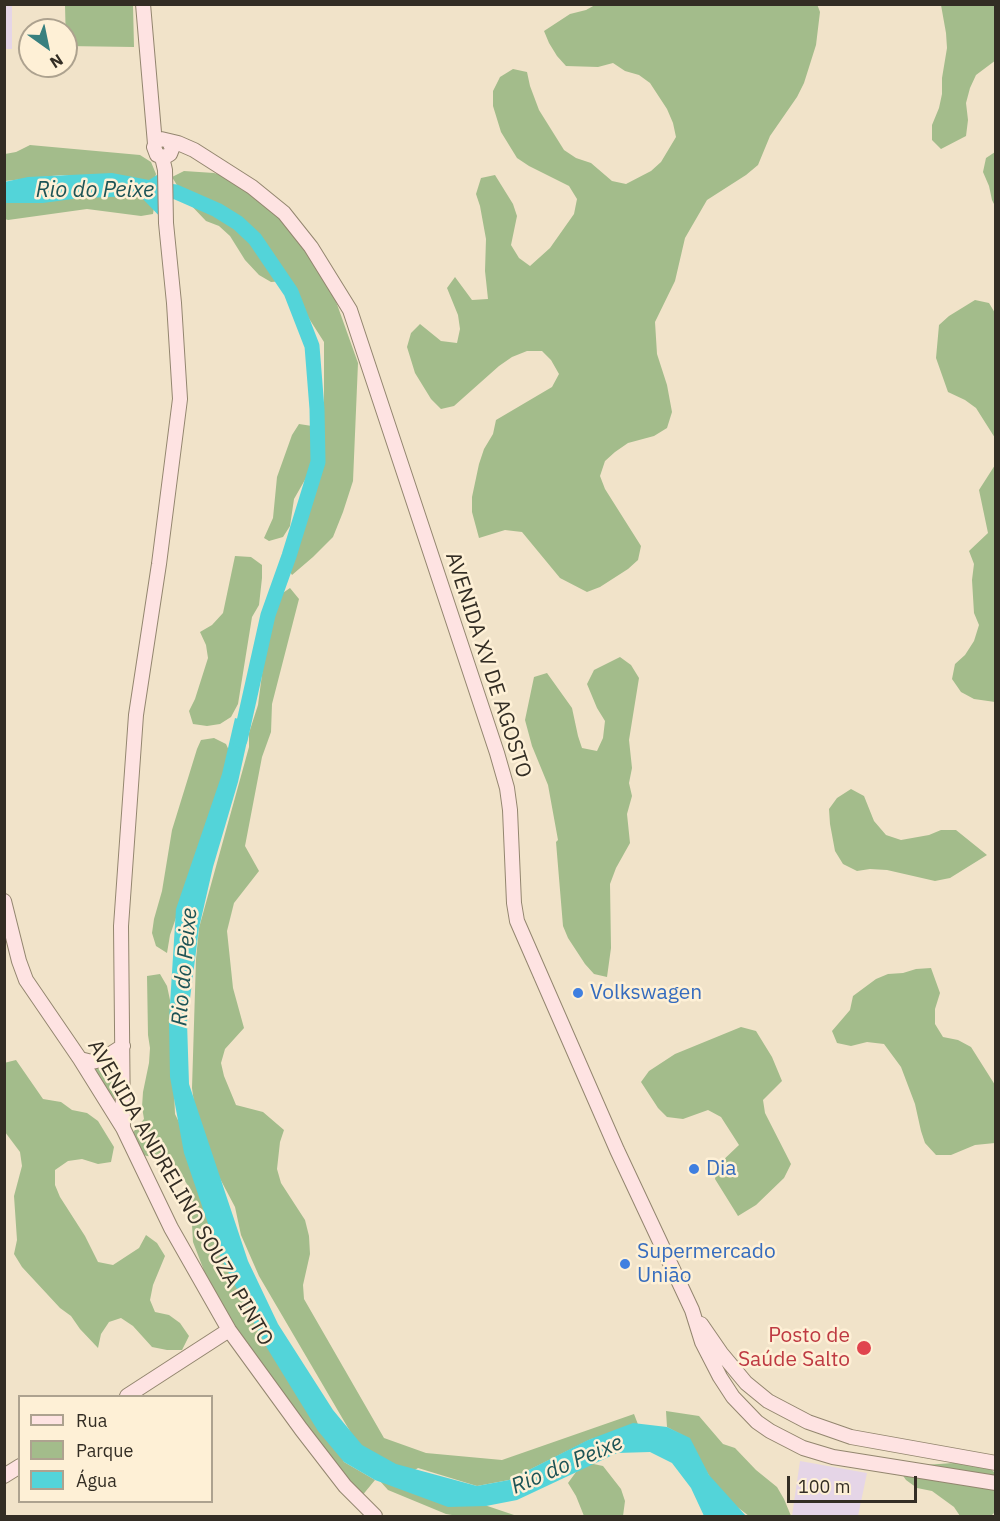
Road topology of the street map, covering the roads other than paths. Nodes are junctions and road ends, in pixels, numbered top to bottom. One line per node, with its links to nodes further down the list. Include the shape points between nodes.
1 (143, 4): 2 (street, via 152,105)
2 (165, 151): 4 (street, via 166,223 180,399 136,715 121,926); 7 (street, AVENIDA XV DE AGOSTO, via 178,143 205,156 284,213 311,247 350,310 507,788 517,921)
3 (4, 901): 5 (street, AVENIDA ANDRELINO SOUZA PINTO, via 26,980)
4 (123, 1046): 5 (street, via 101,1060); 6 (street)
5 (80, 1059): 6 (street, AVENIDA ANDRELINO SOUZA PINTO)
6 (123, 1128): 8 (street, AVENIDA ANDRELINO SOUZA PINTO, via 171,1228)
7 (692, 1310): 9 (street); 10 (street, AVENIDA XV DE AGOSTO, via 702,1342)
8 (230, 1330): 11 (street); 16 (street, AVENIDA ANDRELINO SOUZA PINTO, via 345,1486)
9 (733, 1369): 10 (street); 12 (street, via 768,1401 825,1429)
10 (720, 1377): 15 (street, AVENIDA XV DE AGOSTO, via 758,1422 803,1448 833,1457)
11 (129, 1395)
12 (996, 1463)
13 (18, 1467): 14 (street)
14 (4, 1476)
15 (996, 1484)
16 (375, 1516)

